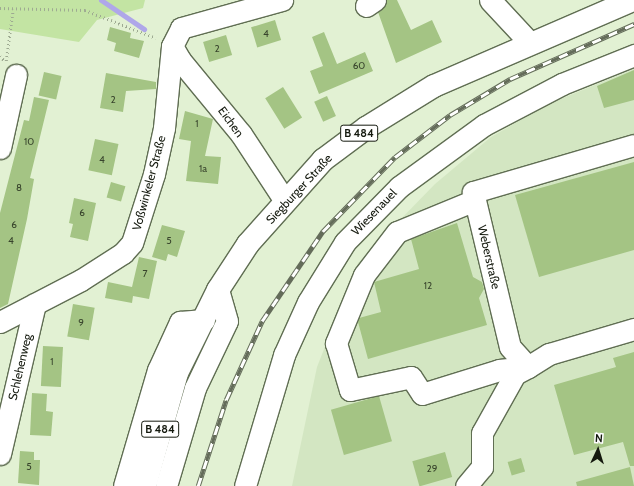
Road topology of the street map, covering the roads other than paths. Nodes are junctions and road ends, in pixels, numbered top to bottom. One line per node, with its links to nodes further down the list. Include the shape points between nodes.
1 (282, 0): 5 (street, via 180,28)
2 (490, 0): 4 (street)
3 (633, 0): 4 (main road, Siegburger Straße / B 484)
4 (530, 43): 11 (main road, Siegburger Straße / B 484, via 399,106 323,160)
5 (171, 55): 11 (street, Eichen, via 180,60 232,122); 13 (street, Voßwinkeler Straße, via 159,151 132,243 117,257)
6 (634, 55): 22 (street, Wiesenauel, via 562,84 484,125 399,187 345,242 308,302 284,355)
7 (11, 68): 9 (street)
8 (634, 145): 10 (street, via 473,192)
9 (0, 148)
10 (475, 200): 17 (street, Weberstraße, via 510,347); 17 (street, via 397,232 364,275 336,343 350,390 411,376 422,394 499,370)
11 (285, 201): 12 (main road, Siegburger Straße / B 484, via 248,244)
12 (218, 290): 14 (main road, Siegburger Straße / B 484); 21 (street, via 227,321 195,388)
13 (35, 304): 15 (street, Voßwinkeler Straße); 18 (street, Schlehenweg)
14 (204, 320): 19 (street, via 180,322 158,370); 20 (main road, Siegburger Straße / B 484, via 177,373)
15 (0, 322)
16 (634, 329): 17 (street, via 549,354)
17 (528, 367): 23 (street, via 515,374 482,433 482,467)
18 (0, 454)
19 (124, 486)
20 (145, 486)
21 (166, 486)
22 (245, 486)
23 (466, 486)

